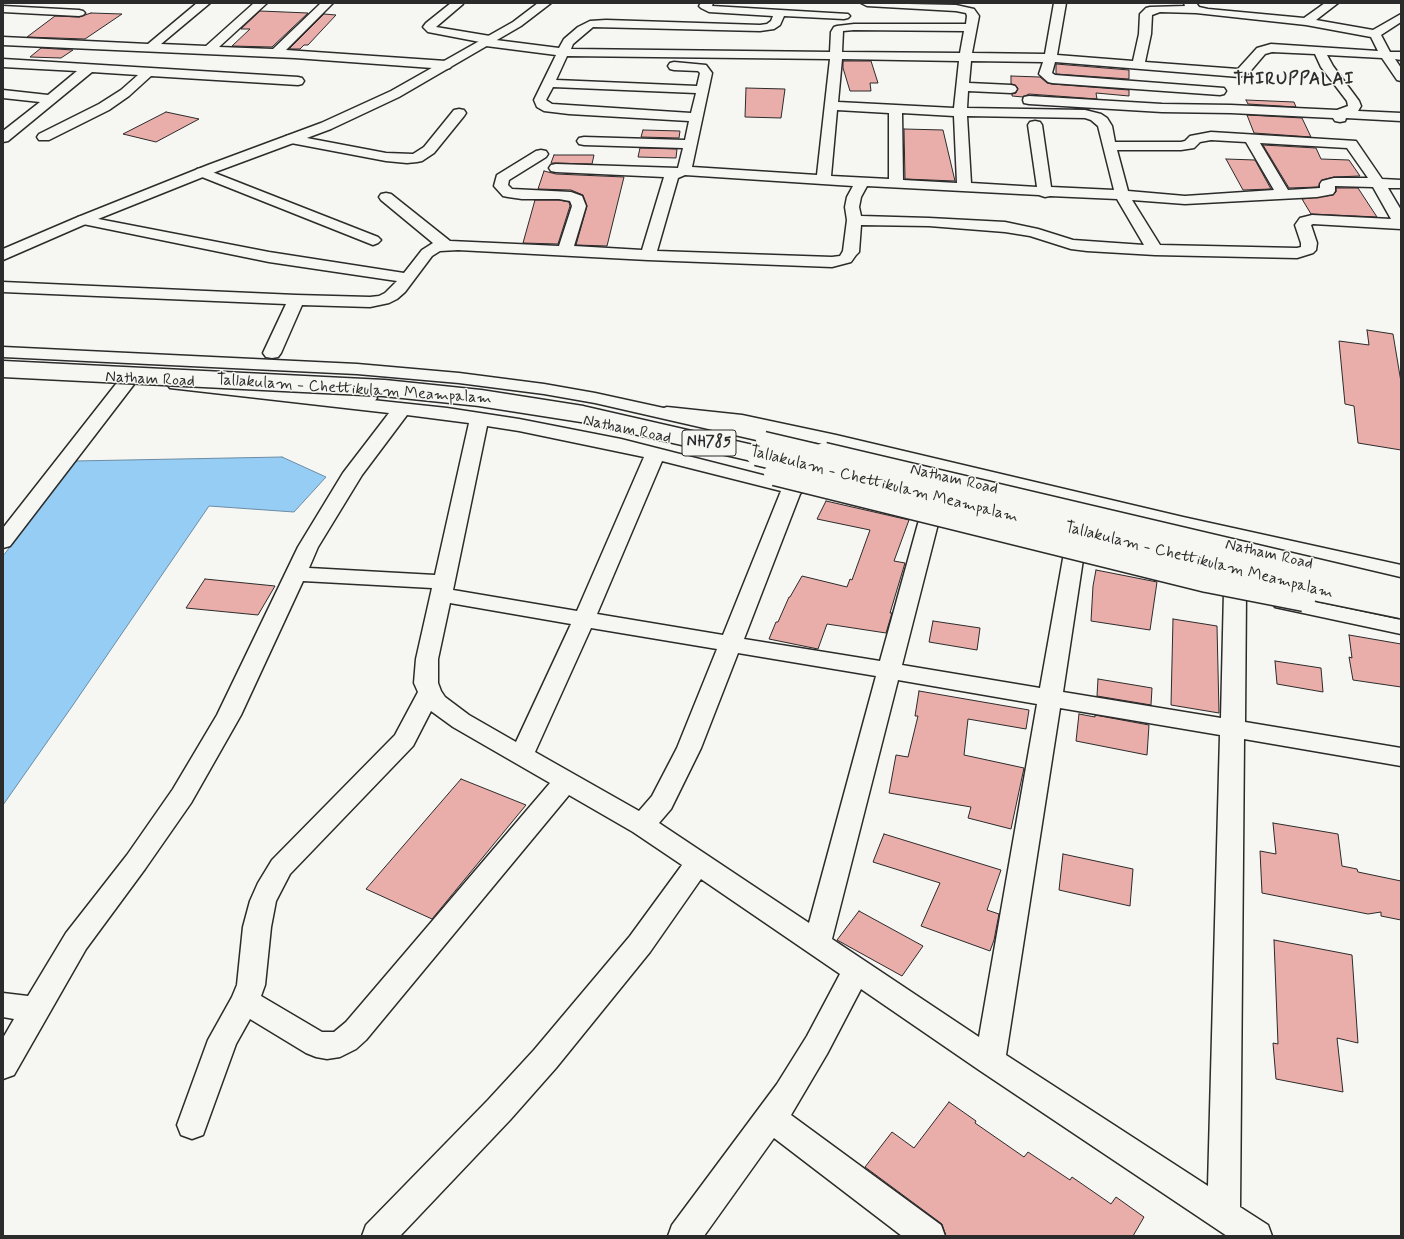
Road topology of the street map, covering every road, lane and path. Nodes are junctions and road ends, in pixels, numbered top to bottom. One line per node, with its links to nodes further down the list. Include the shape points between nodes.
1 (204, 3): 23 (main road)
2 (261, 3): 25 (main road)
3 (326, 3): 28 (main road)
4 (545, 3): 21 (main road)
5 (707, 3): 12 (main road, via 705,6 710,9)
6 (866, 3): 16 (main road, via 964,9 970,11 973,16)
7 (1060, 3): 35 (main road)
8 (1332, 3): 15 (main road)
9 (457, 4): 21 (main road, via 429,28)
10 (1193, 6): 15 (main road); 38 (main road, via 1150,10 1146,14 1145,34)
11 (3, 9): 22 (main road, via 84,10)
12 (779, 13): 13 (main road); 27 (main road, via 776,23 760,28 593,24 572,36)
13 (844, 16)
14 (1401, 17): 18 (main road)
15 (1306, 22): 17 (main road); 18 (main road)
16 (971, 28): 31 (main road, via 841,28 837,32); 34 (main road)
17 (1294, 31)
18 (1375, 34): 32 (main road)
19 (1282, 39): 24 (main road)
20 (3, 41): 22 (main road)
21 (488, 41): 27 (main road); 37 (main road)
22 (39, 43): 23 (main road)
23 (151, 47): 25 (main road)
24 (1271, 48): 26 (main road); 38 (main road, via 1261,51 1244,72 1239,73)
25 (209, 50): 28 (main road)
26 (1319, 50): 32 (main road); 57 (main road, via 1327,67 1355,106)
27 (562, 52): 29 (main road); 44 (main road)
28 (276, 53): 37 (main road)
29 (638, 53): 30 (main road); 40 (main road, via 637,63 697,67)
30 (715, 54): 31 (main road); 40 (main road, via 714,61)
31 (836, 55): 34 (main road); 53 (main road)
32 (1386, 56): 33 (main road); 42 (main road)
33 (1401, 56)
34 (965, 57): 35 (main road); 45 (main road)
35 (1050, 58): 38 (main road); 48 (main road, via 1045,74 1052,79)
36 (3, 63): 39 (main road)
37 (446, 65): 64 (main road, via 395,94)
38 (1138, 65)
39 (89, 68): 41 (main road); 50 (main road)
40 (705, 70): 46 (main road)
41 (148, 72): 43 (main road); 62 (main road, via 125,93 104,107)
42 (1401, 77)
43 (298, 81)
44 (548, 83): 46 (main road); 58 (main road, via 540,100 550,108)
45 (962, 87): 47 (main road); 55 (main road)
46 (703, 90): 58 (main road)
47 (1011, 90)
48 (1220, 91)
49 (3, 94): 50 (main road)
50 (51, 99): 63 (main road)
51 (1029, 100): 52 (main road)
52 (1109, 105): 57 (main road); 59 (main road)
53 (831, 106): 54 (main road); 74 (main road)
54 (895, 109): 55 (main road); 77 (main road)
55 (960, 112): 59 (main road, via 1070,113); 79 (main road)
56 (459, 113): 64 (main road, via 429,150 417,158 386,157)
57 (1340, 113): 60 (main road); 68 (main road, via 1339,117)
58 (697, 117): 67 (main road)
59 (1096, 117): 69 (main road, via 1105,126)
60 (1401, 117)
61 (1035, 125): 80 (main road)
62 (44, 137)
63 (3, 138)
64 (291, 139): 72 (main road)
65 (1251, 139): 68 (main road); 69 (main road, via 1211,136 1201,137 1189,145 1181,146); 81 (main road)
66 (584, 141): 67 (main road)
67 (690, 144): 73 (main road)
68 (1351, 144): 76 (main road)
69 (1110, 146): 82 (main road)
70 (541, 154): 90 (main road, via 502,178 501,186 508,193 571,196 577,199 579,206)
71 (556, 168): 73 (main road)
72 (202, 172): 84 (main road); 87 (main road)
73 (680, 172): 74 (main road); 92 (main road, via 671,177)
74 (824, 180): 75 (main road)
75 (862, 182): 77 (main road); 85 (main road, via 854,197)
76 (1378, 183): 78 (main road); 81 (main road, via 1334,182 1327,184 1328,191 1317,194); 86 (main road)
77 (896, 184): 79 (main road)
78 (1401, 184)
79 (964, 187): 80 (main road)
80 (1045, 193): 82 (main road)
81 (1283, 194): 82 (main road, via 1185,200)
82 (1122, 195): 89 (main road)
83 (386, 197): 88 (main road)
84 (83, 220): 91 (main road); 93 (main road, via 269,257)
85 (854, 220): 89 (main road, via 1004,227 1033,232 1071,244); 92 (main road, via 851,252 845,259 832,262)
86 (1401, 224): 89 (main road, via 1305,220 1303,225 1310,243 1308,250 1297,253)
87 (373, 240)
88 (445, 245): 90 (main road); 93 (main road, via 427,253)
89 (1155, 250)
90 (565, 251): 92 (main road)
91 (3, 255)
92 (648, 255)
93 (408, 278): 95 (main road, via 395,293 383,300)
94 (3, 287): 95 (main road)
95 (296, 300): 97 (main road)
96 (3, 352): 104 (main road, Natham Road, via 393,372 544,389)
97 (272, 353)
98 (3, 355): 116 (main road, Tallakulam - Chettikulam Meampalam / NH785, bridge, via 392,375 558,396 860,462)
99 (3, 369): 118 (main road, Tallakulam - Chettikulam Meampalam / NH785, bridge, via 384,388 556,409 727,447 1323,591)
100 (3, 373): 101 (main road, Natham Road)
101 (135, 379): 102 (main road, Natham Road); 103 (main road); 110 (main road)
102 (239, 384): 108 (main road, Natham Road, via 378,393 526,410 606,424); 119 (main road, bridge, via 492,413 609,434 1213,582 1309,601)
103 (401, 410): 105 (main road); 113 (main road, via 342,490)
104 (667, 413): 106 (main road, Natham Road); 112 (main road, via 742,421 836,441)
105 (480, 419): 107 (main road, via 562,433); 115 (main road)
106 (816, 448): 108 (main road); 114 (main road, Natham Road)
107 (655, 454): 108 (main road); 120 (main road)
108 (797, 480): 109 (main road); 119 (main road, Natham Road); 122 (main road)
109 (929, 520): 111 (main road); 123 (main road)
110 (3, 542)
111 (1074, 553): 117 (main road); 125 (main road)
112 (1401, 572)
113 (295, 574): 115 (main road); 136 (main road, via 229,715 182,796 76,941)
114 (1401, 584)
115 (442, 588): 120 (main road); 124 (main road, via 425,675)
116 (1401, 590)
117 (1235, 591): 121 (main road); 126 (main road)
118 (1401, 607)
119 (1401, 612)
120 (584, 619): 122 (main road); 127 (main road)
121 (1401, 627)
122 (729, 643): 123 (main road); 130 (main road, via 679,770 662,802)
123 (888, 670): 125 (main road); 132 (main road)
124 (429, 692): 127 (main road, via 437,704 461,722); 134 (main road, via 404,740 302,844 271,882 257,927 251,985)
125 (1050, 698): 126 (main road); 137 (main road)
126 (1233, 729): 128 (main road); 141 (main road)
127 (522, 755): 129 (main road)
128 (1401, 757)
129 (566, 781): 130 (main road); 134 (main road, via 346,1040 327,1046 316,1044)
130 (642, 826): 131 (main road)
131 (698, 863): 132 (main road); 142 (main road, via 640,944 545,1059)
132 (817, 943): 133 (main road)
133 (857, 970): 137 (main road); 139 (main road, via 814,1051)
134 (245, 1001): 140 (main road, via 223,1040)
135 (3, 1005): 136 (main road)
136 (35, 1010): 138 (main road)
137 (990, 1061): 141 (main road)
138 (3, 1066)
139 (771, 1118): 143 (main road); 144 (main road)
140 (192, 1125)
141 (1224, 1214): 145 (main road)
142 (378, 1236)
143 (684, 1236)
144 (929, 1236)
145 (1256, 1236)

